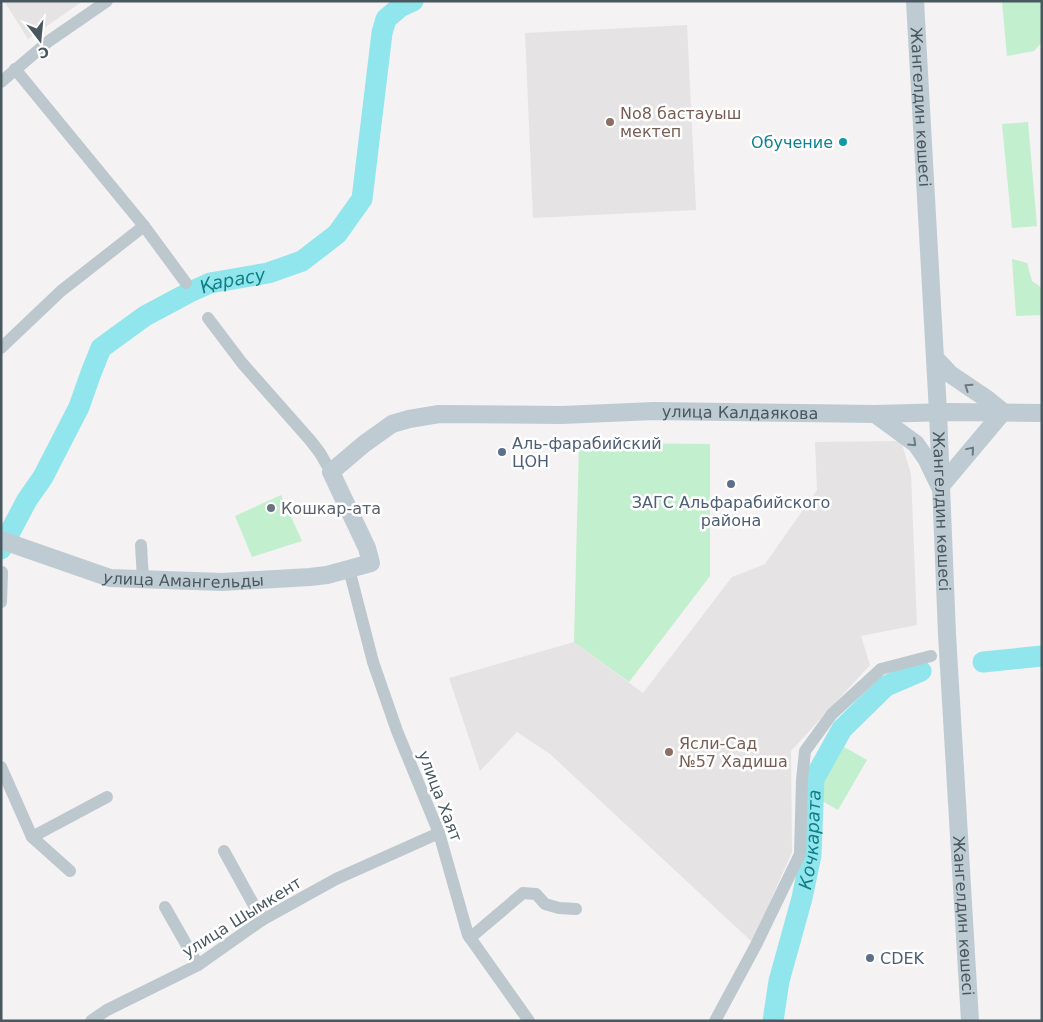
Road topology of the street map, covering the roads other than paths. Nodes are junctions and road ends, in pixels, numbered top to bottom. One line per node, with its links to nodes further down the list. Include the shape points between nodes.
1 (108, 1): 3 (street, via 49,41)
2 (914, 1): 9 (main road, Жангелдин көшесі)
3 (15, 69): 4 (street); 5 (street)
4 (1, 82)
5 (144, 226): 6 (street); 8 (street, via 62,291)
6 (186, 284)
7 (208, 318): 14 (street, via 242,363 315,446)
8 (1, 348)
9 (935, 358): 10 (main road, Жангелдин көшесі); 11 (main road, one-way to 9, via 950,374)
10 (938, 412): 11 (main road, улица Калдаякова); 13 (main road, улица Калдаякова); 15 (main road, Жангелдин көшесі)
11 (1003, 412): 12 (main road, улица Калдаякова); 15 (main road, one-way to 11)
12 (1042, 413)
13 (875, 414): 14 (main road, улица Калдаякова, via 654,411 562,415 439,414 392,424); 15 (main road, one-way to 15, via 916,444)
14 (331, 472): 18 (main road, улица Амангельды, via 371,563)
15 (940, 487): 37 (main road, Жангелдин көшесі)
16 (1, 540): 20 (main road, улица Амангельды, via 110,578)
17 (141, 545): 20 (street)
18 (349, 569): 20 (main road, улица Амангельды, via 310,578 222,582); 25 (street, улица Хаят, via 373,662)
19 (2, 572): 21 (street)
20 (143, 580)
21 (1, 602)
22 (931, 656): 36 (street, via 881,669 832,714 805,751 800,854)
23 (1, 767): 26 (street)
24 (107, 797): 26 (street)
25 (438, 833): 31 (street, улица Шымкент, via 336,879); 32 (street, улица Хаят)
26 (32, 837): 28 (street)
27 (224, 851): 31 (street)
28 (70, 871)
29 (165, 907): 33 (street)
30 (576, 909): 32 (street, via 558,908 545,904 536,894 523,893)
31 (262, 920): 33 (street, улица Шымкент)
32 (470, 938): 35 (street, улица Хаят)
33 (198, 964): 34 (street, улица Шымкент)
34 (91, 1021)
35 (529, 1021)
36 (715, 1021)
37 (970, 1021)

